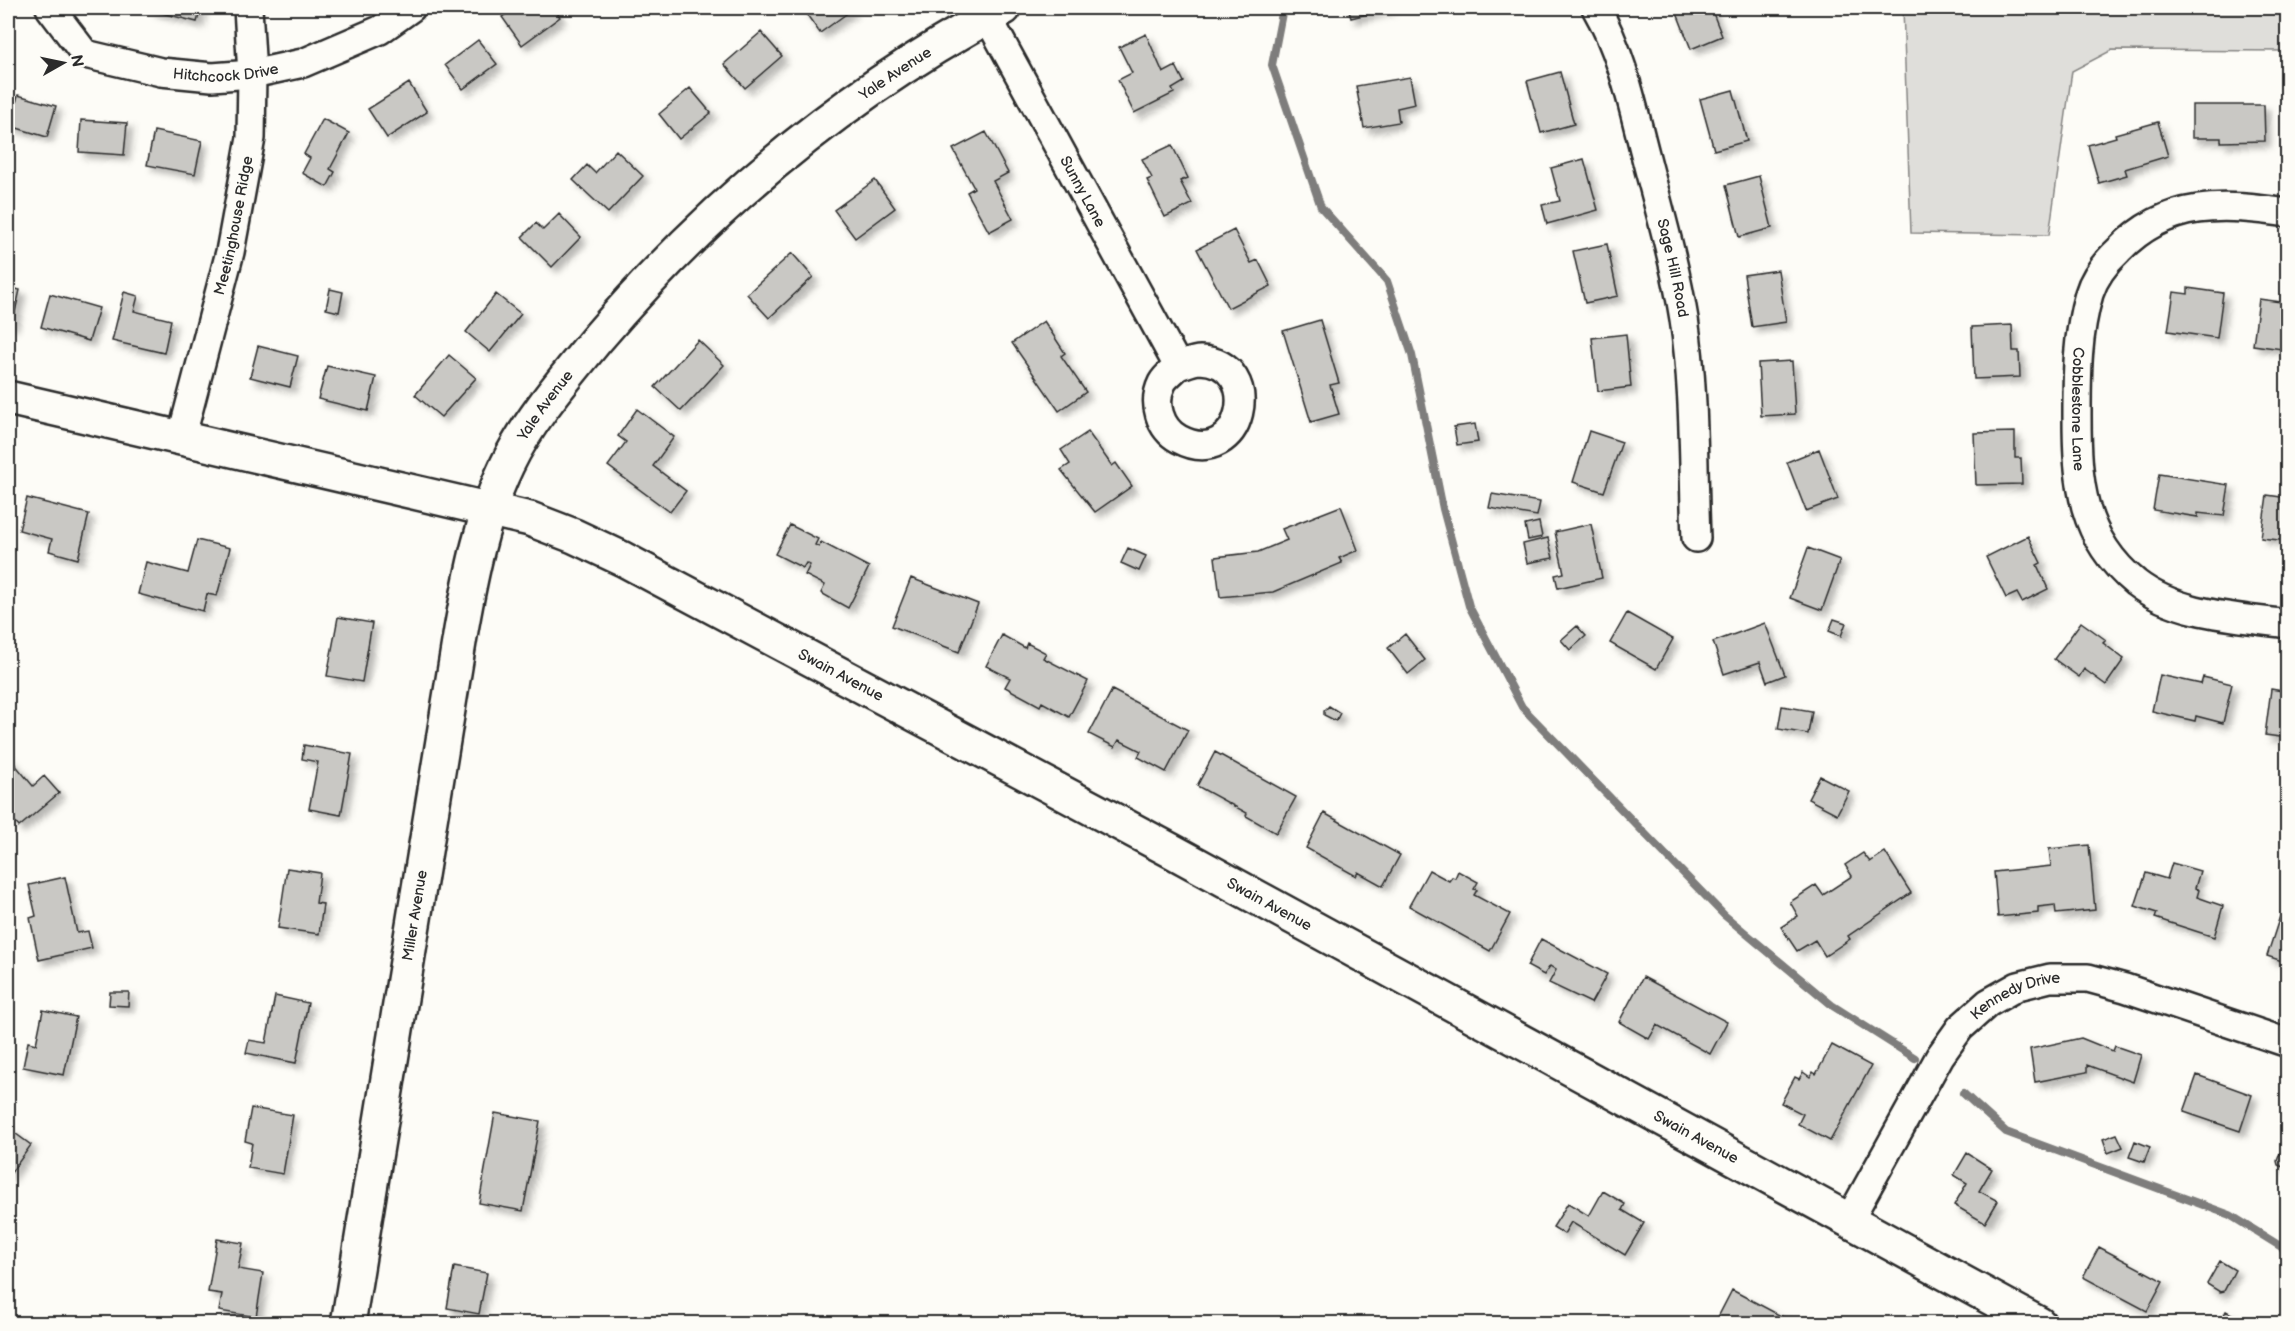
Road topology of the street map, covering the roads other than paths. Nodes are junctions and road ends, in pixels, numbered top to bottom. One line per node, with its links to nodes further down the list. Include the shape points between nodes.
1 (50, 8): 6 (street, Hitchcock Drive, via 85,54 161,72)
2 (248, 8): 6 (street, Meetinghouse Ridge)
3 (411, 8): 6 (street, Hitchcock Drive, via 380,30 303,63)
4 (1596, 8): 12 (street, Sage Hill Road, via 1624,71 1684,319 1691,386)
5 (996, 12): 8 (street, Sunny Lane); 11 (street, Yale Avenue, via 855,99 790,148 729,202 667,263 570,372 507,464)
6 (252, 74): 10 (street, Meetinghouse Ridge, via 251,138 230,252)
7 (2288, 213): 13 (street, Cobblestone Lane, via 2241,206 2208,207 2176,213 2125,243 2104,265 2089,292 2076,356 2076,377 2077,464 2083,501 2093,533 2112,561 2137,584 2167,601 2204,612)
8 (1178, 366)
9 (8, 398): 10 (street)
10 (182, 439): 11 (street)
11 (489, 509): 15 (street, Swain Avenue, via 530,519 623,559); 17 (street, Miller Avenue, via 460,630)
12 (1696, 538)
13 (2288, 624)
14 (2288, 1043): 15 (street, Kennedy Drive, via 2088,978 2050,978 2018,986 1988,1003 1940,1056)
15 (1849, 1220): 16 (street, Swain Avenue)
16 (2003, 1314): 18 (street, Swain Avenue)
17 (348, 1323)
18 (2039, 1323)

